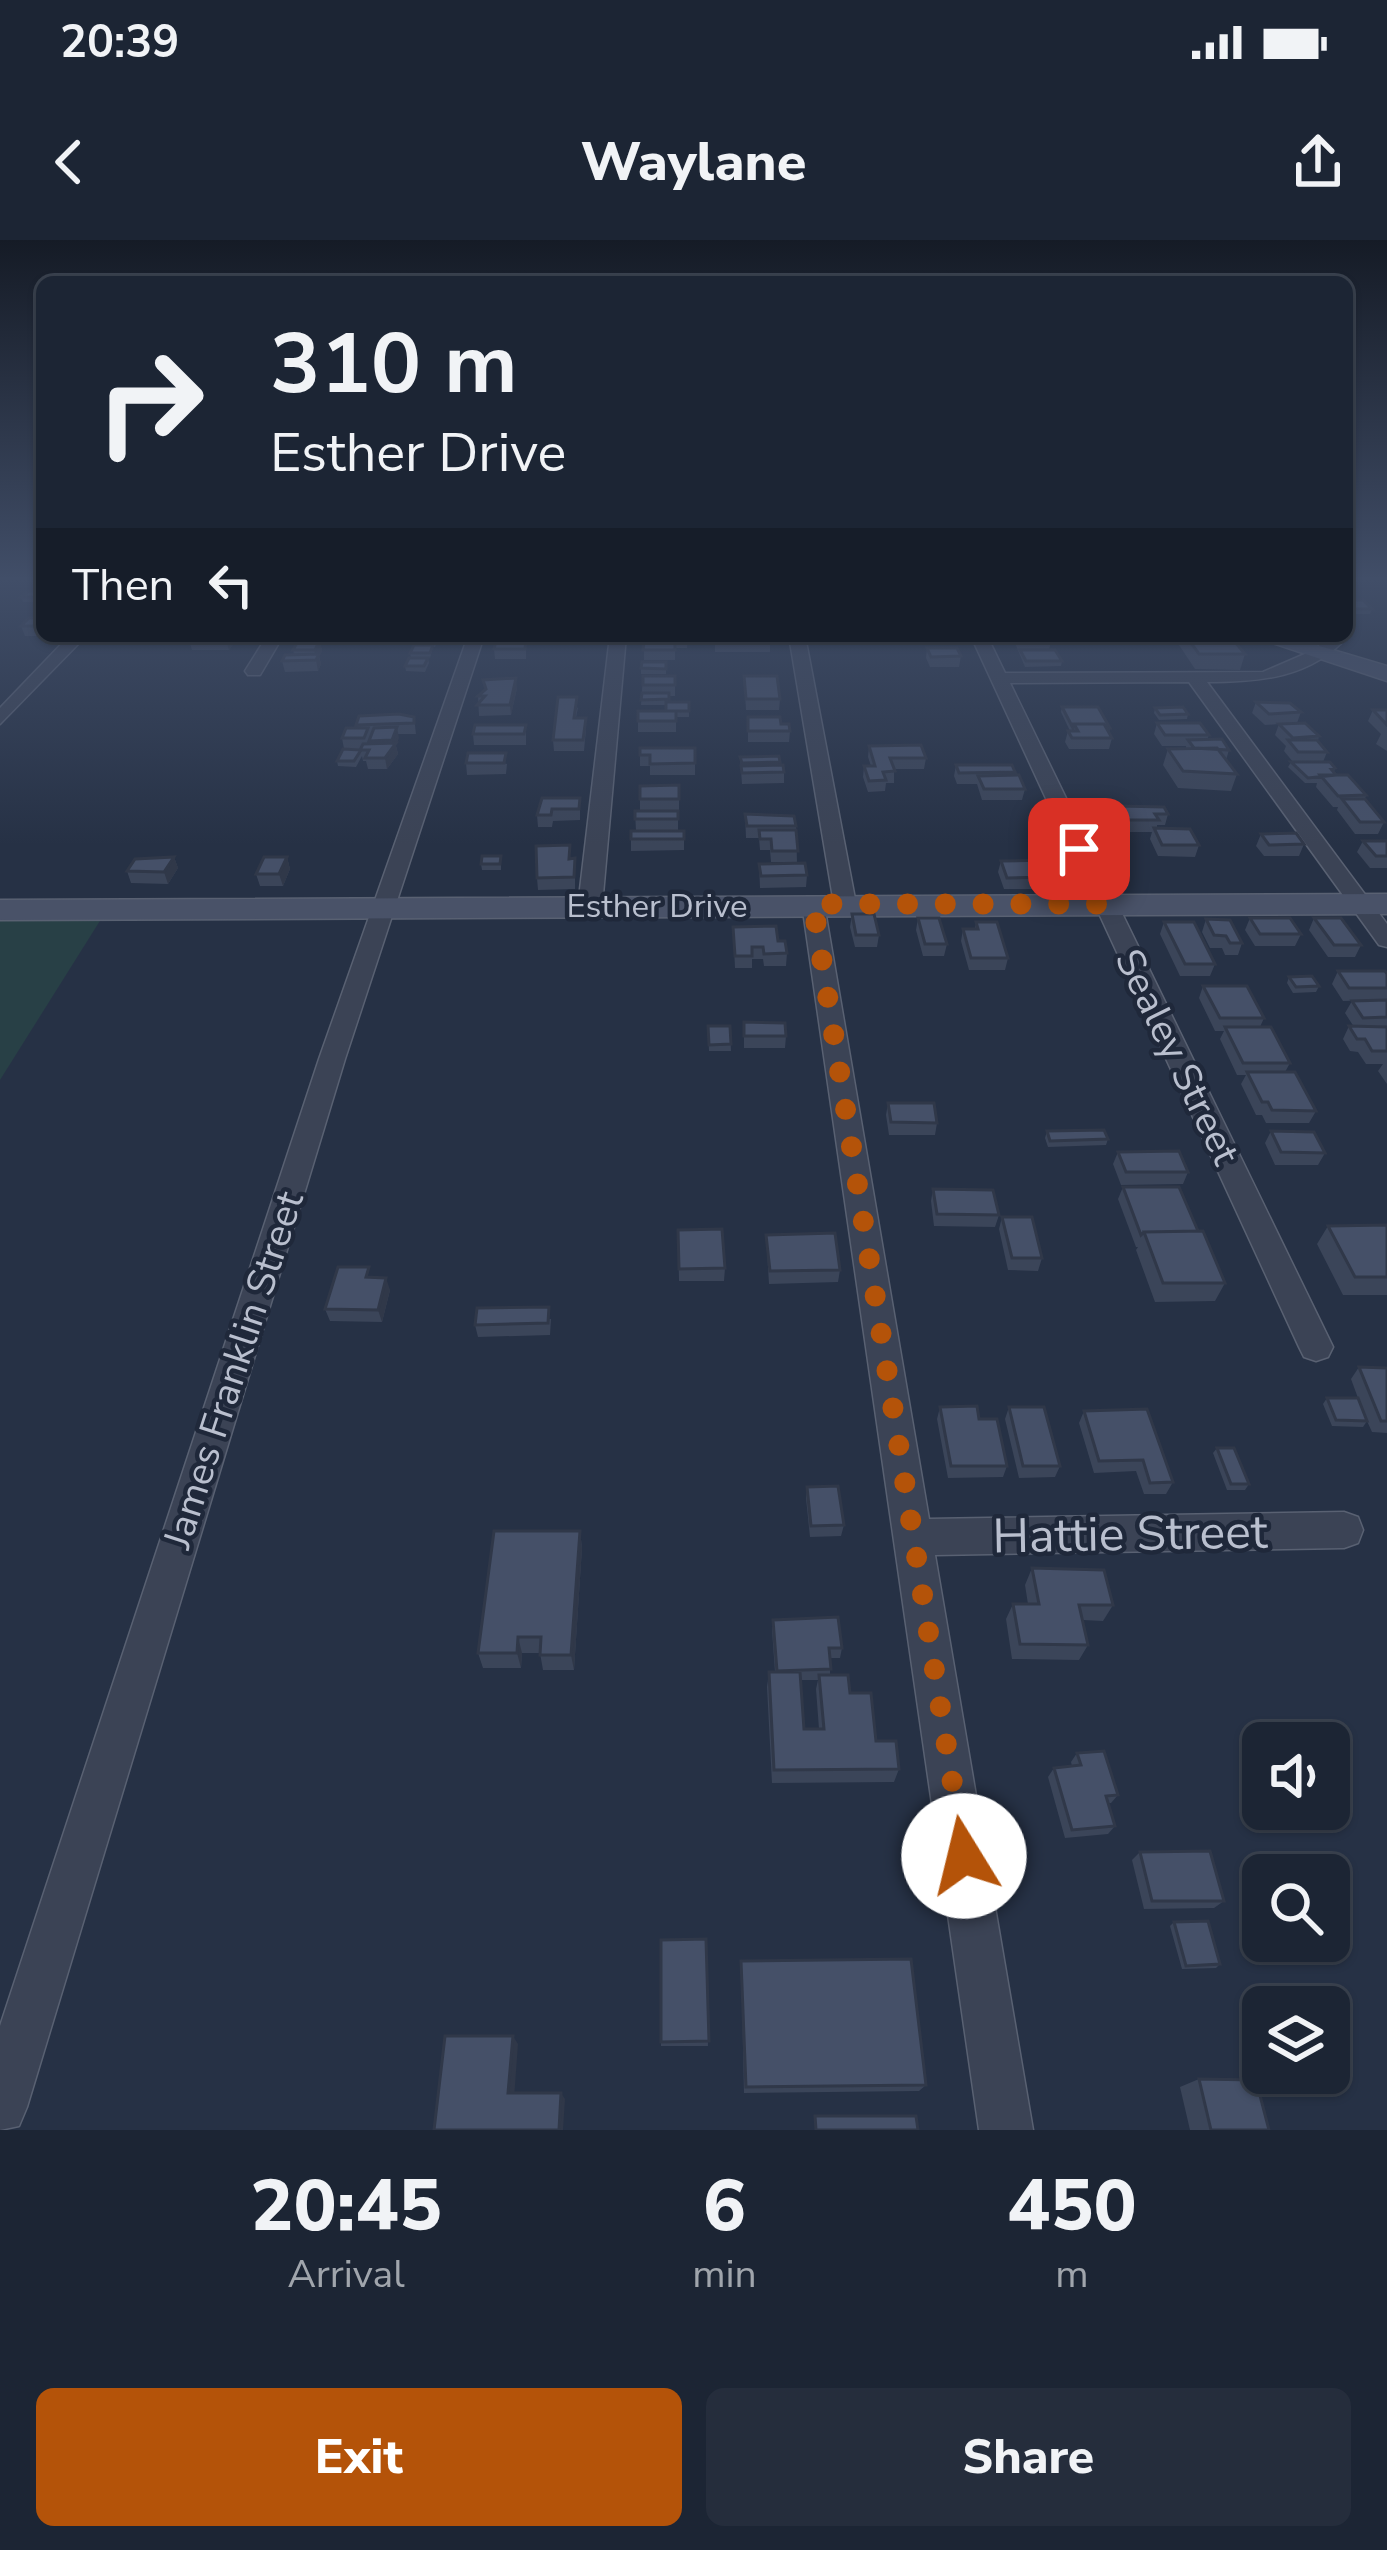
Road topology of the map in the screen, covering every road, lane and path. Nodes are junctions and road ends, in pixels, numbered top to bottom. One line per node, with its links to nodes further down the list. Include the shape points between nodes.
1 (48, 668): 9 (street)
2 (466, 668): 14 (street, James Franklin Street)
3 (615, 668): 13 (street)
4 (801, 668): 10 (street)
5 (994, 668): 7 (street, Sealey Street)
6 (1283, 668): 8 (street, via 1265,677)
7 (999, 678): 8 (street); 11 (street, Sealey Street)
8 (1195, 678): 12 (street)
9 (0, 719)
10 (829, 904): 11 (street, Esther Drive); 13 (street, Esther Drive); 19 (street)
11 (1104, 904): 12 (street, Esther Drive); 17 (street, Sealey Street)
12 (1374, 904): 16 (street)
13 (590, 906): 14 (street, Esther Drive)
14 (388, 908): 15 (street, Esther Drive); 20 (street, James Franklin Street, via 332,1059)
15 (0, 910)
16 (1387, 940)
17 (1316, 1346)
18 (1344, 1530): 19 (street, Hattie Street)
19 (916, 1537): 21 (street)
20 (0, 2108)
21 (1006, 2130)

